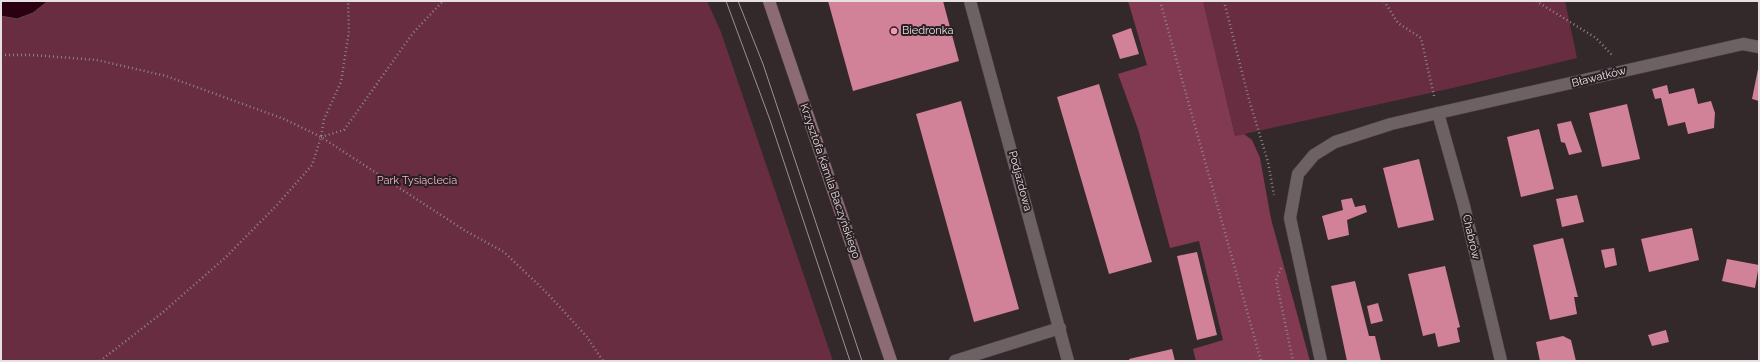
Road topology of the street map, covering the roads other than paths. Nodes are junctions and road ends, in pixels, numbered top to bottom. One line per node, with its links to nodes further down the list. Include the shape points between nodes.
1 (769, 1): 6 (street, Krzysztofa Kamila Baczyńskiego)
2 (970, 1): 5 (street, Podjazdowa)
3 (1759, 47): 4 (street, Bławatków, via 1743,44)
4 (1438, 113): 9 (street, Bławatków, via 1391,124 1335,142 1314,154 1298,174 1290,218); 10 (street, Chabrów, via 1464,206)
5 (1060, 328): 7 (street); 8 (street, Podjazdowa)
6 (891, 361)
7 (955, 361)
8 (1068, 361)
9 (1321, 361)
10 (1501, 361)

